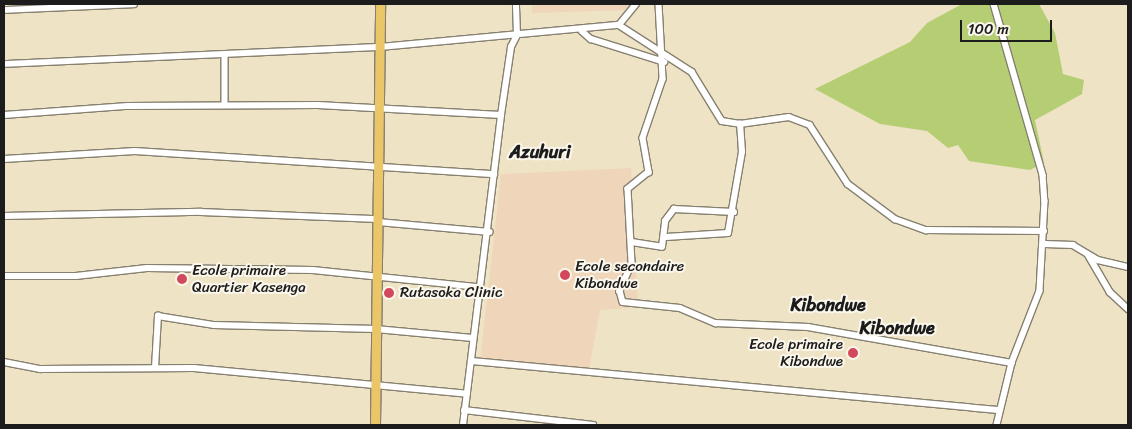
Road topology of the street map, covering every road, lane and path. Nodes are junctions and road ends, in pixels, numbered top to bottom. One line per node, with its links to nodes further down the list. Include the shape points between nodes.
1 (134, 4): 7 (street)
2 (380, 4): 11 (highway)
3 (516, 4): 10 (street)
4 (636, 4): 8 (street)
5 (659, 4): 13 (street)
6 (994, 4): 27 (street, via 1043,175)
7 (4, 10)
8 (619, 25): 9 (street); 13 (street)
9 (582, 31): 10 (street); 14 (street, via 592,39)
10 (517, 35): 11 (street); 19 (street, via 510,52)
11 (380, 47): 12 (street); 17 (highway)
12 (225, 54): 15 (street); 16 (street)
13 (666, 54): 14 (street); 20 (street, via 692,72 722,121)
14 (664, 62): 30 (street, via 660,92 643,138 649,172 628,189)
15 (4, 64)
16 (225, 105): 17 (street); 18 (street)
17 (380, 106): 19 (street); 22 (highway)
18 (4, 115)
19 (501, 115): 23 (street)
20 (740, 124): 24 (street, via 743,141); 27 (street, via 789,118 810,125 848,184 895,219 926,230)
21 (4, 159): 22 (street, via 135,151)
22 (379, 166): 23 (street); 26 (highway)
23 (494, 174): 28 (street)
24 (734, 212): 29 (street, via 725,235); 29 (street, via 674,209 664,221)
25 (4, 216): 26 (street, via 202,212)
26 (378, 220): 28 (street); 34 (highway)
27 (1044, 231): 31 (street)
28 (490, 232): 36 (street)
29 (666, 237): 30 (street, via 658,249)
30 (632, 242): 42 (street, via 632,264 620,291 623,302 680,308 716,323 808,327)
31 (1045, 244): 32 (street); 42 (street, via 1040,291)
32 (1083, 249): 33 (street, via 1098,260); 37 (street, via 1110,292)
33 (1128, 267)
34 (377, 274): 35 (street, via 164,267); 36 (street); 38 (highway)
35 (4, 276)
36 (478, 287): 39 (street)
37 (1128, 309)
38 (376, 329): 39 (street); 43 (street, via 214,324 158,316); 44 (highway)
39 (474, 338): 40 (street)
40 (472, 361): 45 (street); 47 (street)
41 (4, 362): 43 (street, via 40,369)
42 (1012, 363): 47 (street)
43 (155, 368): 44 (street)
44 (375, 383): 45 (street); 48 (highway)
45 (467, 394): 46 (street)
46 (464, 410): 49 (street); 50 (street)
47 (998, 410): 51 (street)
48 (375, 425)
49 (463, 425)
50 (594, 425)
51 (997, 425)

